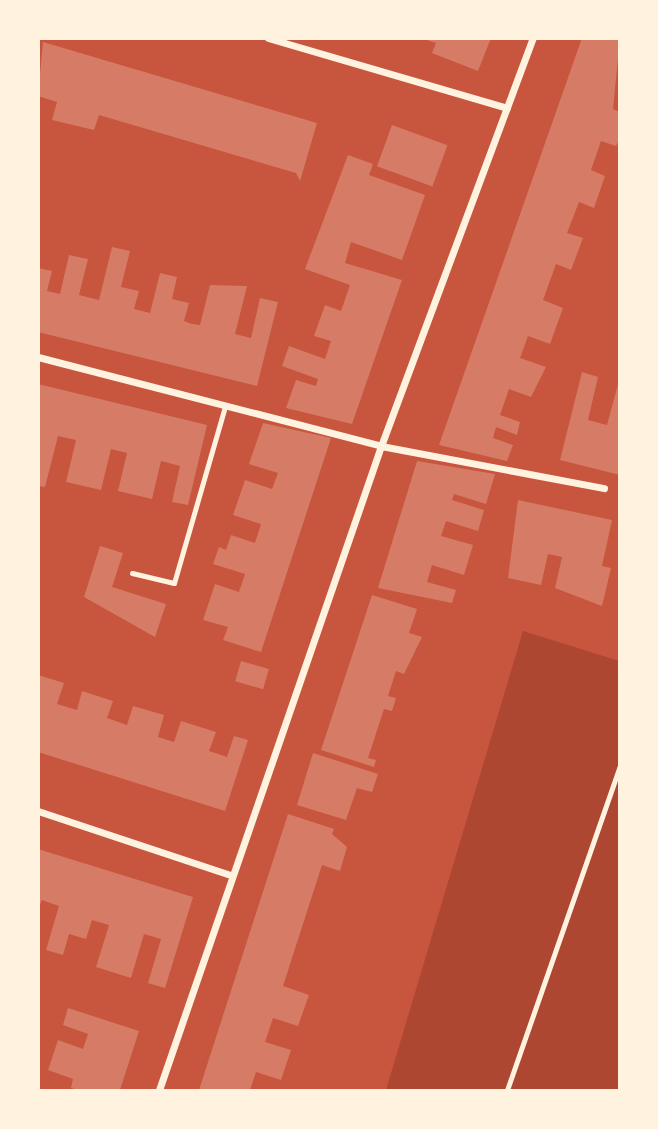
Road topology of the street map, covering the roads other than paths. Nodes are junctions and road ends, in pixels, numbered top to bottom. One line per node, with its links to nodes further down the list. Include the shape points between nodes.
1 (268, 38): 3 (street)
2 (533, 38): 3 (street)
3 (507, 108): 6 (street)
4 (38, 357): 5 (street)
5 (225, 406): 6 (street); 8 (lane, via 174,583)
6 (381, 446): 7 (street); 11 (street)
7 (604, 488)
8 (132, 573)
9 (620, 766): 13 (lane)
10 (38, 811): 11 (street)
11 (230, 875): 12 (street)
12 (159, 1090)
13 (507, 1090)

